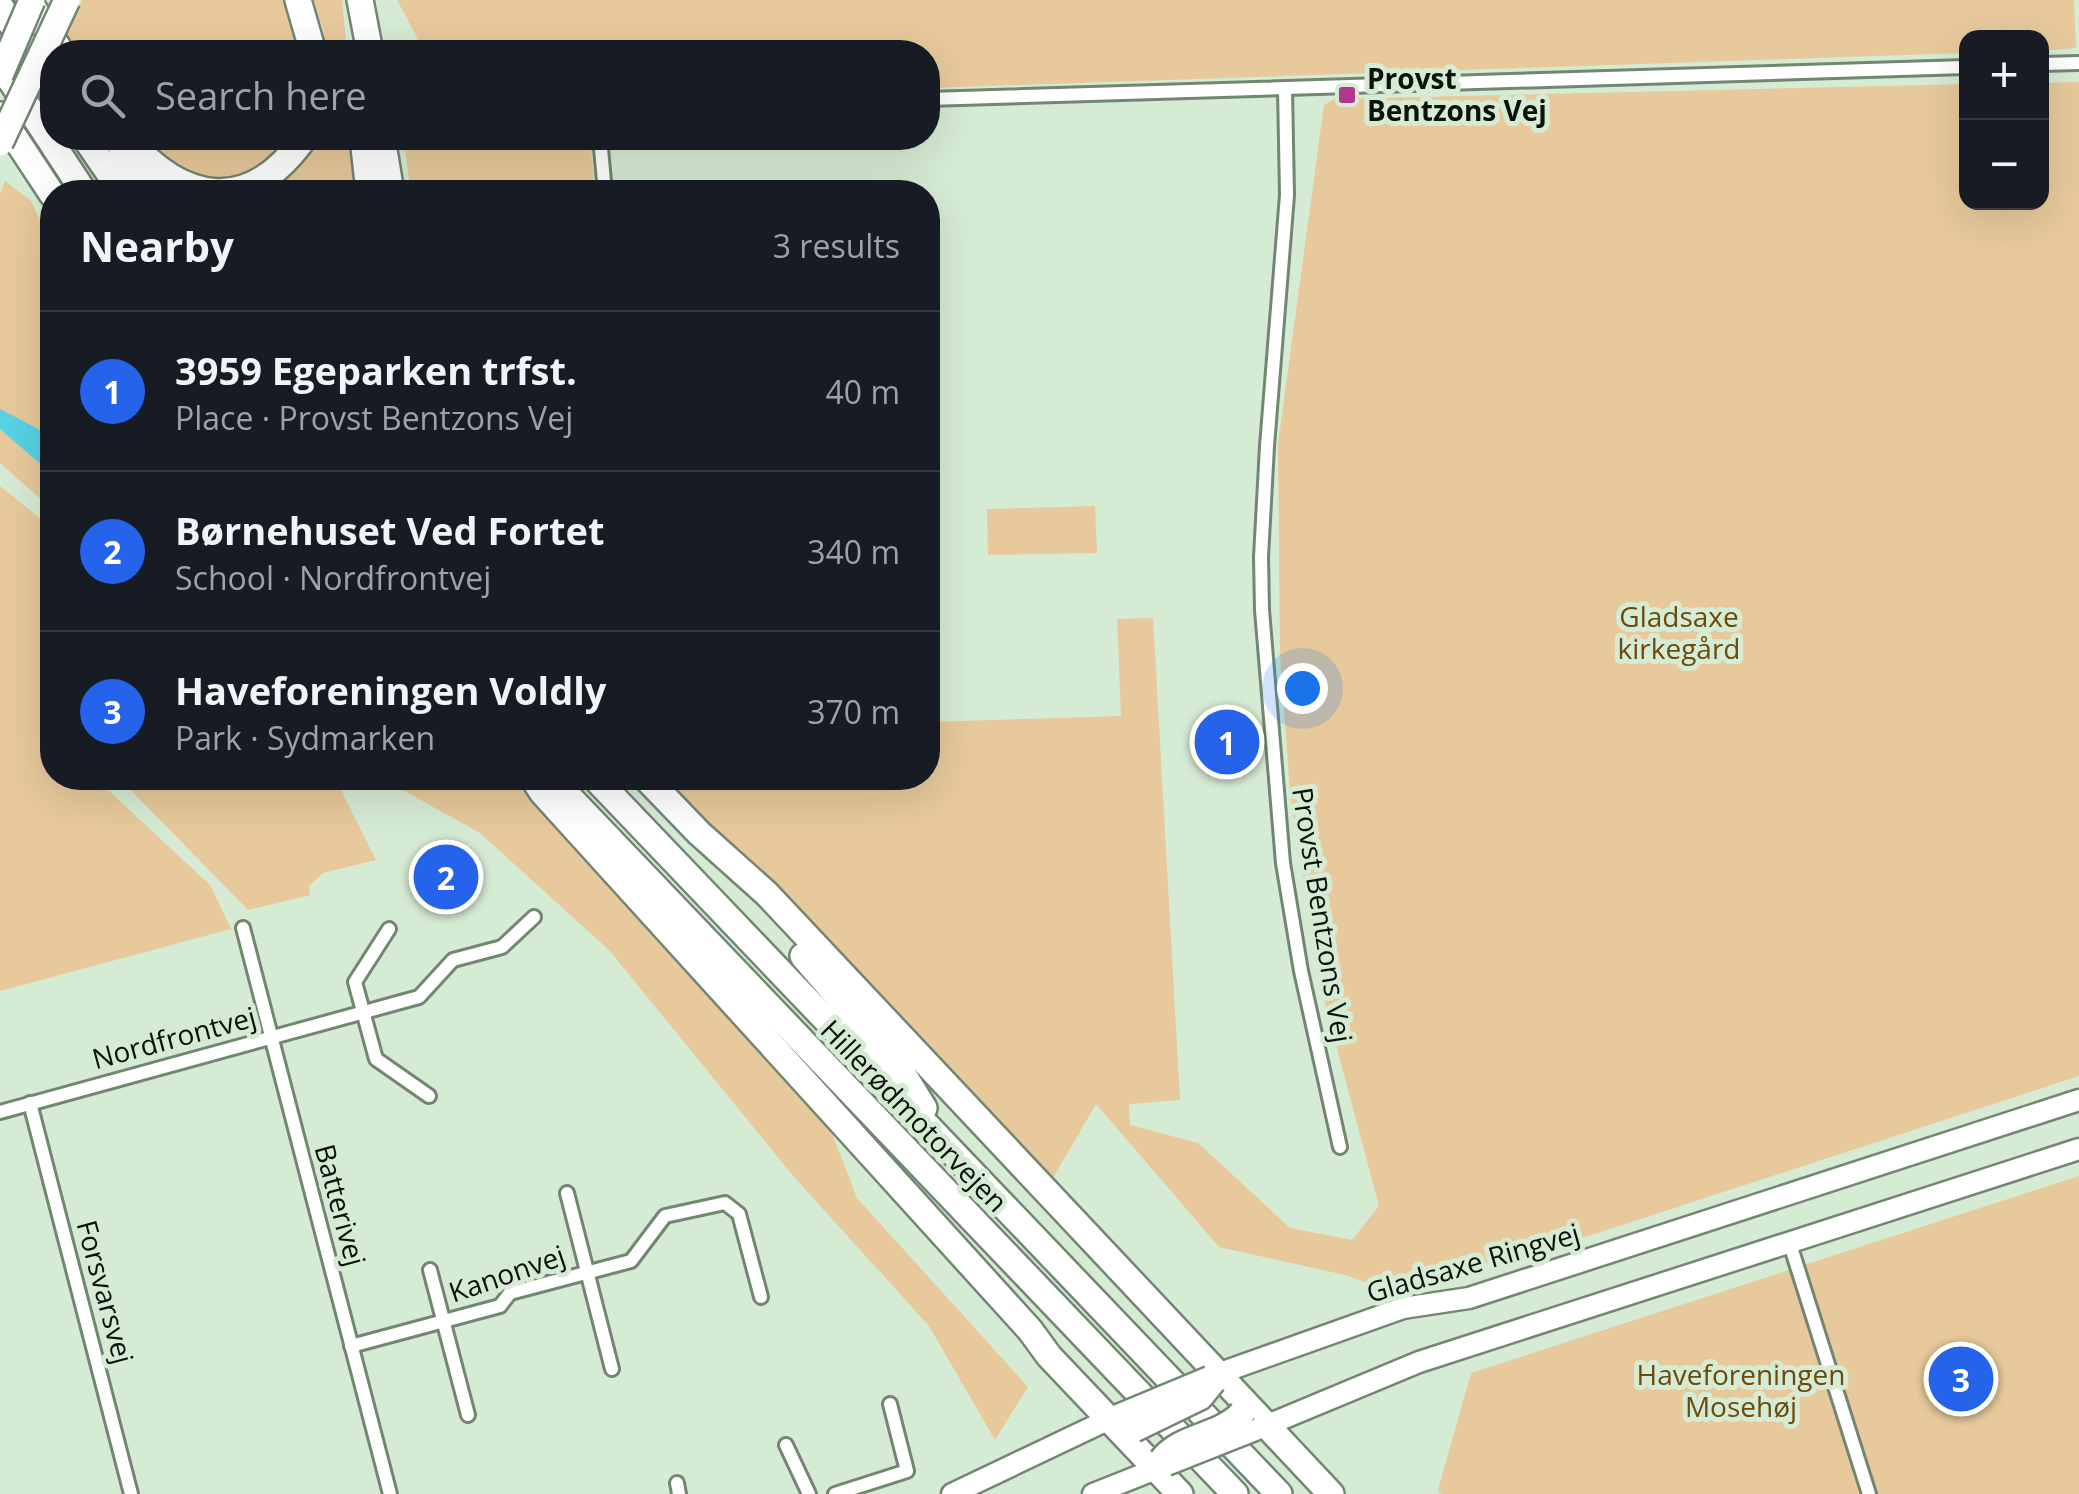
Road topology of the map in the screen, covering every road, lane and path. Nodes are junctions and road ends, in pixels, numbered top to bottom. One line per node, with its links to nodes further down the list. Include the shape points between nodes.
1 (30, 0): 8 (highway); 18 (highway, bridge)
2 (66, 0): 7 (highway, bridge)
3 (298, 0): 9 (highway)
4 (351, 0): 10 (highway)
5 (360, 0): 11 (highway)
6 (0, 6): 17 (highway)
7 (48, 40)
8 (54, 40)
9 (310, 40)
10 (354, 40)
11 (368, 40)
12 (40, 56): 23 (highway, bridge)
13 (2079, 63): 15 (street)
14 (0, 64): 22 (highway)
15 (2049, 64)
16 (1959, 66): 19 (street)
17 (40, 70)
18 (0, 74)
19 (1285, 89): 20 (street); 55 (street, Provst Bentzons Vej, via 1287,195 1262,610 1283,863)
20 (940, 99)
21 (0, 116): 32 (highway)
22 (40, 125)
23 (0, 143)
24 (56, 150): 33 (highway)
25 (92, 150): 34 (highway)
26 (121, 150): 35 (highway)
27 (137, 150): 36 (highway)
28 (295, 150): 37 (highway)
29 (364, 150): 38 (highway)
30 (384, 150): 39 (highway)
31 (601, 150): 40 (street)
32 (42, 180)
33 (76, 180)
34 (114, 180)
35 (142, 180)
36 (174, 180)
37 (262, 180)
38 (367, 180)
39 (390, 180)
40 (603, 180)
41 (541, 790): 70 (highway)
42 (562, 790): 80 (highway, Hillerødmotorvejen)
43 (606, 790): 57 (highway, Hillerødmotorvejen)
44 (658, 790): 45 (highway)
45 (699, 832): 57 (highway, via 898,1066); 66 (highway, via 767,894)
46 (534, 917): 49 (street, Nordfrontvej, via 502,947 453,960 419,997)
47 (243, 928): 50 (street, Batterivej)
48 (389, 929): 49 (street, via 356,982)
49 (362, 1012): 50 (street, Nordfrontvej); 51 (street, via 376,1059)
50 (270, 1038): 53 (street, Nordfrontvej); 64 (street, Batterivej)
51 (429, 1096)
52 (2079, 1100): 66 (main road, Gladsaxe Ringvej, via 1469,1298 1403,1308)
53 (30, 1104): 54 (street, Nordfrontvej); 73 (street, Forsvarsvej)
54 (0, 1112)
55 (1340, 1147)
56 (2079, 1149): 59 (main road)
57 (954, 1155): 81 (highway, Hillerødmotorvejen)
58 (567, 1193): 61 (street, Kanonvej)
59 (1789, 1240): 69 (main road); 83 (street)
60 (430, 1270): 63 (street, Kanonvej)
61 (588, 1273): 62 (street, Kanonvej, via 630,1261 665,1216 725,1203 738,1214); 63 (street, Kanonvej, via 510,1293 500,1306); 65 (street, Kanonvej)
62 (761, 1297)
63 (444, 1322): 64 (street, Kanonvej); 68 (street, Kanonvej)
64 (351, 1346): 74 (street, Batterivej)
65 (612, 1369)
66 (1214, 1377): 69 (highway); 70 (highway, bridge, via 1200,1397)
67 (890, 1404): 76 (street, via 907,1471)
68 (468, 1415)
69 (1254, 1418): 72 (highway, bridge, via 1169,1450); 82 (highway)
70 (1122, 1426): 72 (highway); 77 (main road)
71 (786, 1445): 75 (street)
72 (1161, 1465): 78 (main road); 79 (highway)
73 (131, 1494)
74 (390, 1494)
75 (809, 1494)
76 (835, 1494)
77 (952, 1494)
78 (1093, 1494)
79 (1180, 1494)
80 (1236, 1494)
81 (1279, 1494)
82 (1331, 1494)
83 (1869, 1494)

